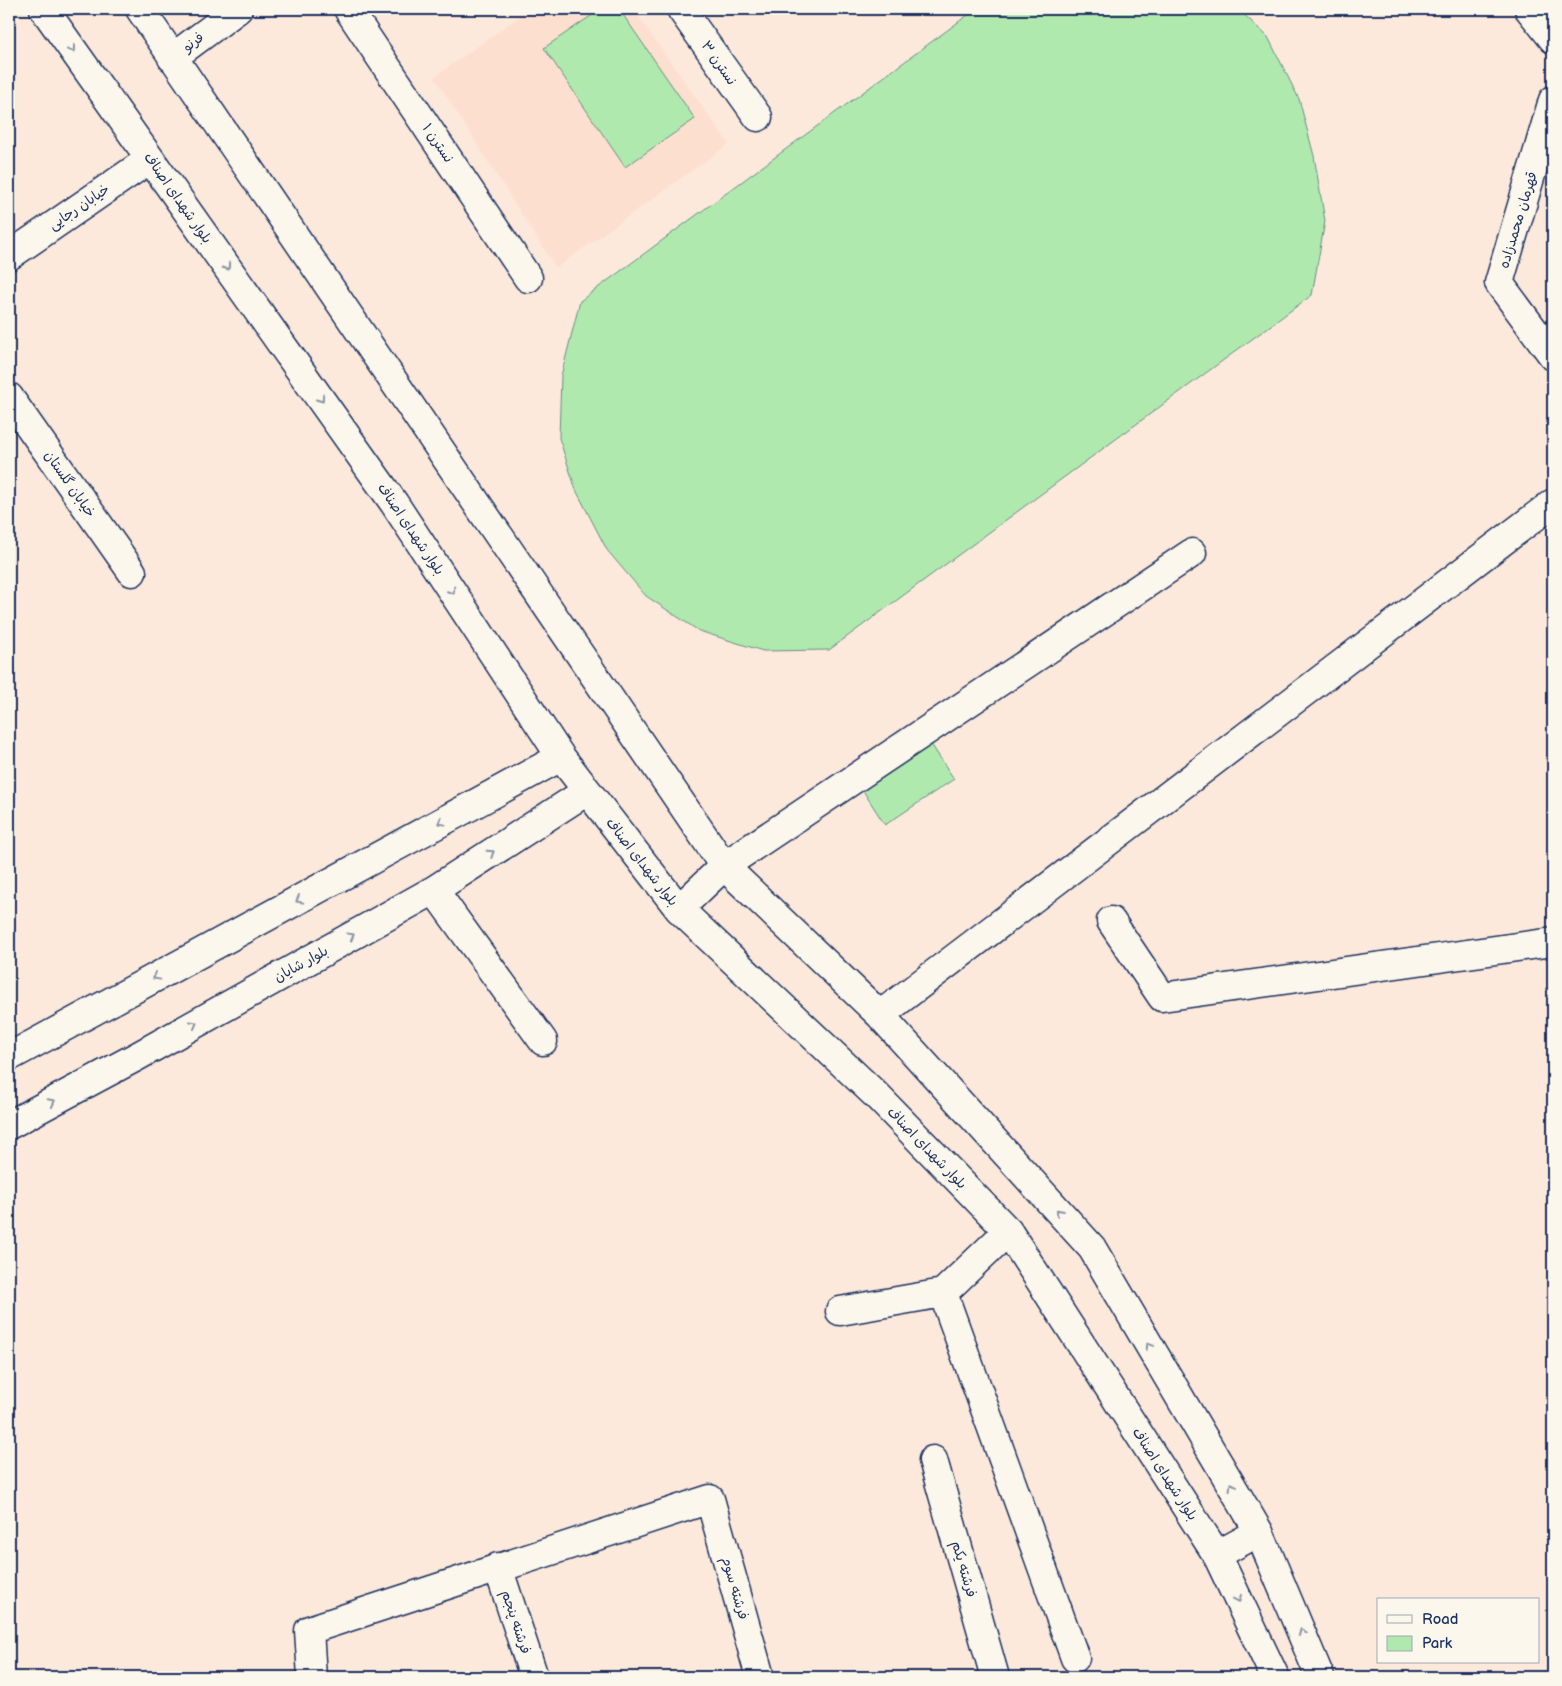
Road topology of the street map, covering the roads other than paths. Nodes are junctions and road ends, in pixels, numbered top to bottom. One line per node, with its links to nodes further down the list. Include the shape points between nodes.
1 (44, 9): 11 (street, بلوار شهدای اصناف, one-way to 11)
2 (140, 9): 8 (street)
3 (238, 9): 8 (street, فرنو)
4 (348, 9): 13 (street, نسترن ۱)
5 (681, 9): 10 (street, نسترن ۳)
6 (1529, 9): 7 (street)
7 (1553, 39)
8 (172, 58): 23 (street)
9 (1553, 100): 14 (street, قهرمان محمدزاده, via 1499,283)
10 (758, 118)
11 (150, 159): 12 (street, خیابان رجایی); 19 (street, بلوار شهدای اصناف, one-way to 19, via 394,502)
12 (9, 256)
13 (528, 278)
14 (1553, 356)
15 (9, 397): 18 (street, خیابان گلستان)
16 (1553, 503): 28 (street)
17 (1192, 553): 23 (street)
18 (132, 572)
19 (561, 757): 20 (street); 21 (street, بلوار شهدای اصناف)
20 (524, 777): 22 (street, via 543,796); 30 (street, one-way to 30)
21 (587, 791): 22 (street, بلوار شایان); 25 (street, بلوار شهدای اصناف)
22 (548, 816): 24 (street, بلوار شایان, one-way to 22)
23 (724, 866): 25 (street); 28 (street)
24 (434, 890): 29 (street); 31 (street, بلوار شایان, one-way to 24)
25 (679, 909): 32 (street, بلوار شهدای اصناف, via 876,1095)
26 (1111, 921): 27 (street, via 1162,997)
27 (1553, 942)
28 (880, 1015): 36 (street, one-way to 28, via 1092,1248)
29 (543, 1041)
30 (10, 1055)
31 (9, 1125)
32 (1008, 1231): 33 (street); 37 (street, بلوار شهدای اصناف)
33 (943, 1293): 34 (street); 39 (street)
34 (840, 1311)
35 (933, 1460): 43 (street, فرشته یکم)
36 (1259, 1532): 37 (street); 45 (street, one-way to 36)
37 (1217, 1555): 44 (street, بلوار شهدای اصناف, one-way to 44)
38 (498, 1567): 40 (street, via 309,1630); 41 (street, فرشته پنجم); 42 (street, فرشته سوم, via 710,1499)
39 (1075, 1658)
40 (312, 1677)
41 (534, 1677)
42 (760, 1677)
43 (995, 1677)
44 (1276, 1677)
45 (1320, 1677)

